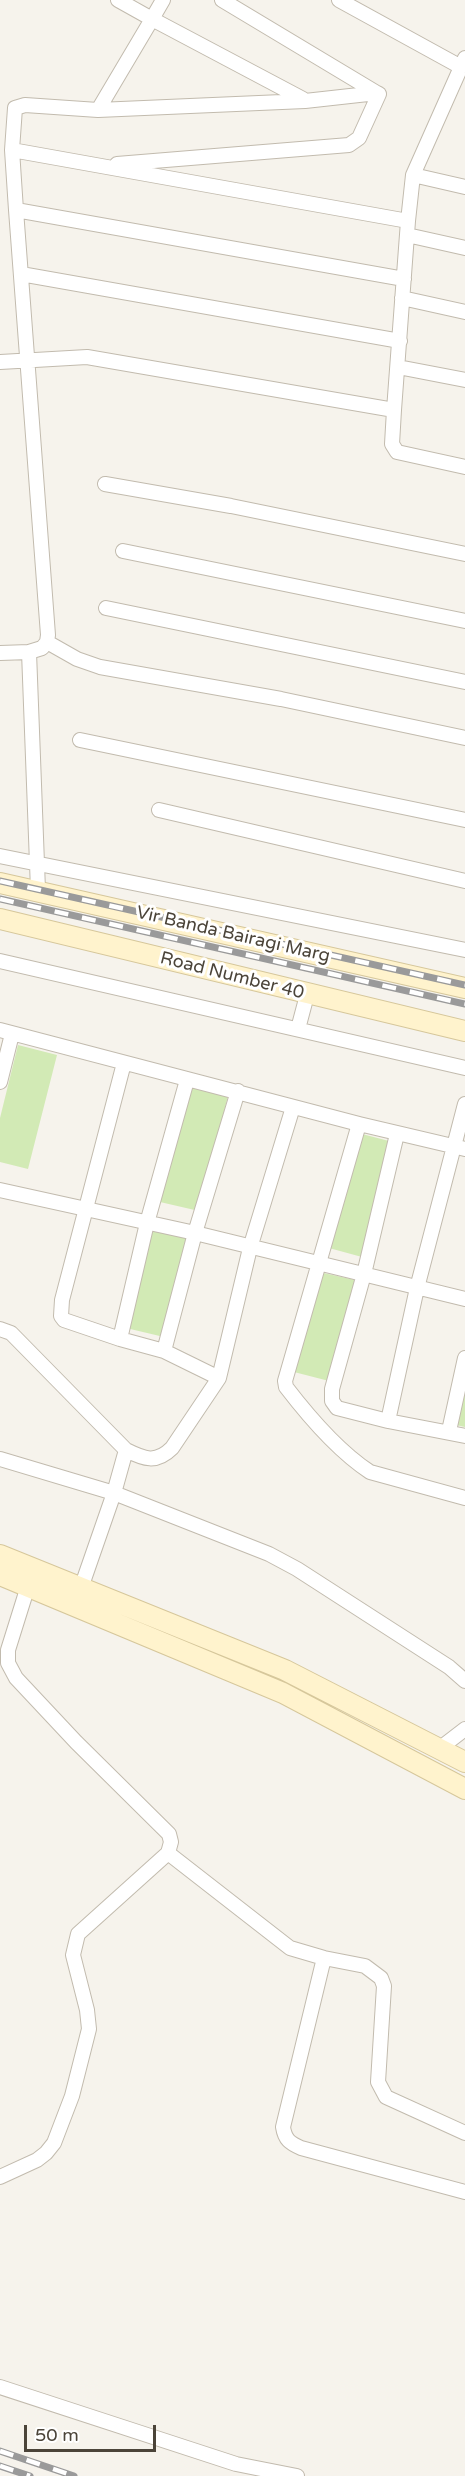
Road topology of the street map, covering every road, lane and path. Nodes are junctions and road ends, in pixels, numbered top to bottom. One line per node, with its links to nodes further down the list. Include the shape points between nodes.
1 (118, 0): 5 (street)
2 (163, 0): 5 (street)
3 (222, 0): 7 (street)
4 (339, 0): 6 (street)
5 (152, 19): 8 (street); 9 (street)
6 (463, 63): 12 (street)
7 (377, 93): 8 (street); 11 (street, via 359,138 349,145)
8 (305, 101): 9 (street)
9 (98, 110): 10 (street, via 19,106 13,112)
10 (12, 150): 11 (street); 14 (street)
11 (97, 166): 15 (street)
12 (414, 175): 13 (street); 15 (street)
13 (465, 186)
14 (16, 210): 17 (street); 18 (street)
15 (408, 228): 16 (street); 18 (street)
16 (465, 248)
17 (21, 274): 21 (street); 22 (street)
18 (404, 279): 19 (street)
19 (402, 298): 20 (street); 21 (street)
20 (465, 312)
21 (400, 341): 24 (street)
22 (25, 360): 23 (street); 26 (street, via 87,357); 33 (street)
23 (0, 362)
24 (398, 367): 25 (street); 26 (street)
25 (465, 380)
26 (394, 410): 27 (street, via 392,444 397,452)
27 (465, 467)
28 (105, 484): 30 (street)
29 (123, 551): 32 (street)
30 (465, 554)
31 (106, 608): 36 (street)
32 (465, 621)
33 (47, 642): 34 (street); 37 (street, via 100,667 281,699)
34 (29, 652): 35 (street); 42 (street)
35 (0, 653)
36 (465, 682)
37 (465, 738)
38 (80, 740): 40 (street)
39 (159, 810): 43 (street)
40 (465, 820)
41 (0, 856): 42 (street)
42 (37, 865): 45 (street); 47 (street)
43 (465, 881)
44 (0, 883): 45 (street, Vir Banda Bairagi Marg)
45 (38, 890): 49 (street, Vir Banda Bairagi Marg)
46 (0, 919): 50 (street, Road Number 40)
47 (465, 949)
48 (0, 961): 51 (street)
49 (465, 988)
50 (307, 994): 51 (street); 53 (street, Road Number 40)
51 (298, 1029): 55 (street)
52 (6, 1032): 54 (street); 57 (street)
53 (465, 1032)
54 (124, 1063): 56 (street); 65 (street)
55 (465, 1068)
56 (187, 1080): 58 (street); 66 (street)
57 (0, 1082)
58 (238, 1091): 60 (street); 67 (street)
59 (465, 1104): 63 (street)
60 (293, 1107): 61 (street); 68 (street)
61 (359, 1124): 62 (street); 69 (street)
62 (397, 1134): 63 (street); 70 (street)
63 (460, 1148): 71 (street)
64 (0, 1190): 65 (street)
65 (86, 1208): 66 (street); 74 (street, via 61,1316)
66 (147, 1223): 67 (street); 74 (street)
67 (195, 1233): 68 (street); 75 (street)
68 (250, 1248): 69 (street); 77 (street)
69 (318, 1263): 70 (street); 84 (street, via 286,1387 360,1466)
70 (364, 1274): 71 (street); 78 (street, via 332,1401 337,1408)
71 (417, 1288): 72 (street); 78 (street)
72 (465, 1299)
73 (0, 1329): 81 (street, via 11,1333)
74 (120, 1339): 75 (street)
75 (164, 1351): 77 (street)
76 (465, 1358): 79 (street)
77 (219, 1378): 81 (street, via 166,1454 151,1460)
78 (388, 1421): 79 (street)
79 (449, 1431): 80 (street)
80 (465, 1436)
81 (126, 1450): 83 (street)
82 (0, 1459): 83 (street)
83 (114, 1493): 88 (street); 89 (street, via 238,1541 297,1569)
84 (465, 1498)
85 (0, 1555): 88 (street)
86 (0, 1575): 87 (street)
87 (28, 1586): 93 (street, via 283,1693); 94 (street, via 8,1650 8,1663 16,1678 76,1742 169,1834)
88 (81, 1588): 91 (street, via 285,1670)
89 (465, 1681)
90 (465, 1729): 91 (street)
91 (440, 1749): 92 (street)
92 (465, 1762)
93 (465, 1789)
94 (168, 1853): 95 (street, via 281,1942 299,1952); 97 (street, via 78,1934 73,1955 89,2029 72,2096 46,2154)
95 (324, 1958): 96 (street, via 365,1966 381,1978 384,1986 378,2082 386,2097); 98 (street, via 283,2127 285,2137 302,2148)
96 (465, 2133)
97 (0, 2177)
98 (465, 2192)
99 (0, 2387): 100 (street, via 236,2464)
100 (297, 2476)

